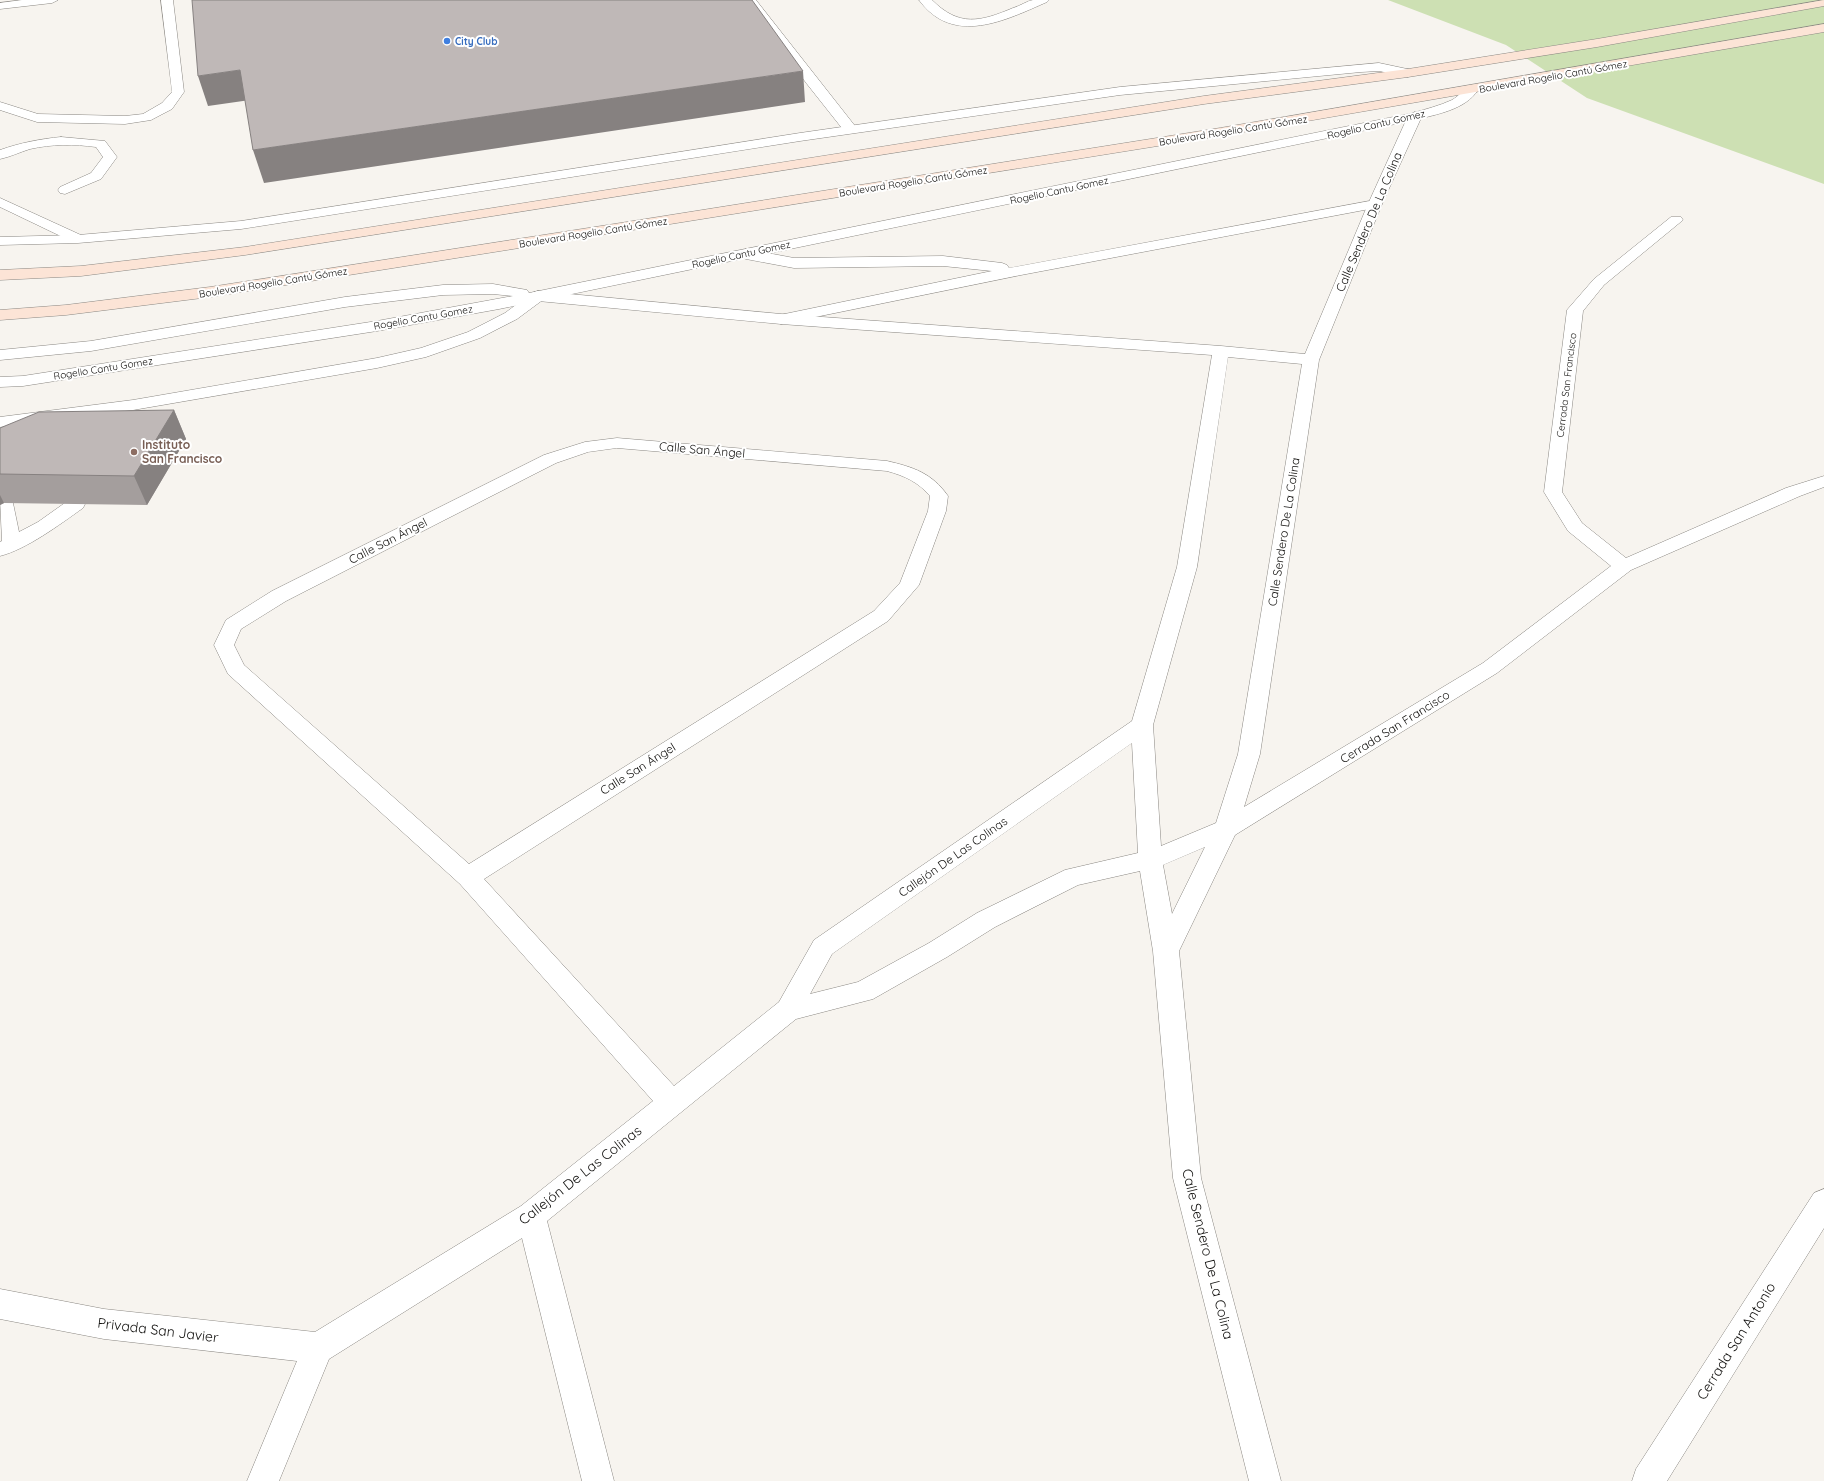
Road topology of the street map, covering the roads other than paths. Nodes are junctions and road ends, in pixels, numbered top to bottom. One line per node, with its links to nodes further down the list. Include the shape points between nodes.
1 (52, 0): 7 (street)
2 (167, 0): 11 (street, via 178,92 167,106 146,117 125,120 37,118)
3 (750, 0): 13 (street)
4 (925, 0): 5 (street, via 949,20 981,23)
5 (1043, 0)
6 (1824, 3): 9 (main road)
7 (0, 6)
8 (1824, 28): 10 (main road, Boulevard Rogelio Cantú Gómez)
9 (1408, 73): 13 (street, via 1384,68 1362,68 1120,91); 23 (main road, via 1204,100 245,251 81,271)
10 (1472, 90): 12 (street, Rogelio Cantu Gomez, via 1468,97 1462,100); 25 (main road, Boulevard Rogelio Cantú Gómez, via 210,292)
11 (0, 106)
12 (1415, 116): 17 (street, Calle Sendero De La Colina); 21 (street, Rogelio Cantu Gomez)
13 (850, 129): 19 (street, via 241,225)
14 (0, 155): 15 (street, via 25,145 74,140 100,144 110,157 96,176)
15 (66, 190)
16 (0, 202): 19 (street)
17 (1375, 204): 22 (street); 29 (street, Calle Sendero De La Colina)
18 (1676, 220): 38 (street, Cerrada San Francisco, via 1598,282 1575,310 1553,492 1575,527)
19 (78, 239): 20 (street)
20 (0, 242)
21 (746, 254): 22 (street, via 794,264 943,261); 24 (street, Rogelio Cantu Gomez)
22 (1021, 270): 26 (street)
23 (0, 275)
24 (538, 296): 26 (street); 28 (street, via 493,289 443,290 345,302 91,346); 30 (street, Rogelio Cantu Gomez, via 369,327 23,381); 31 (street, via 511,316 474,335 426,352)
25 (0, 316)
26 (781, 319): 27 (street)
27 (1222, 351): 29 (street); 39 (street, Calle Sendero De La Colina, via 1187,567)
28 (0, 355)
29 (1310, 360): 40 (street, Calle Sendero De La Colina, via 1249,754)
30 (0, 382)
31 (133, 405): 32 (street); 33 (street)
32 (8, 426)
33 (125, 426)
34 (1824, 481): 38 (street, Cerrada San Francisco, via 1793,492)
35 (4, 503): 37 (street)
36 (76, 504): 37 (street, via 45,526)
37 (6, 548)
38 (1624, 566): 40 (street, Cerrada San Francisco, via 1490,668)
39 (1142, 725): 41 (street, Calle Sendero De La Colina); 44 (street, Callejón De Las Colinas, via 823,947)
40 (1226, 829): 41 (street, Cerrada San Francisco); 43 (street, Calle Sendero De La Colina)
41 (1150, 860): 43 (street, Calle Sendero De La Colina); 44 (street, Callejón De Las Colinas, via 1073,877 986,920 864,991)
42 (468, 877): 42 (street, Calle San Ángel, via 235,669 224,645 233,625 280,596 550,459 585,447 617,443 887,466 910,472 929,482 939,496 937,511 910,585 881,616); 45 (street, Calle San Ángel)
43 (1166, 951): 52 (street, Calle Sendero De La Colina, via 1187,1178)
44 (788, 1010): 45 (street, Callejón De Las Colinas)
45 (672, 1103): 47 (street, Callejón De Las Colinas)
46 (1824, 1202): 53 (street, Cerrada San Antonio)
47 (531, 1216): 49 (street, Callejón De Las Colinas); 51 (street)
48 (0, 1304): 49 (street, Privada San Javier, via 104,1324)
49 (318, 1348): 50 (street)
50 (263, 1481)
51 (598, 1481)
52 (1265, 1481)
53 (1648, 1481)

